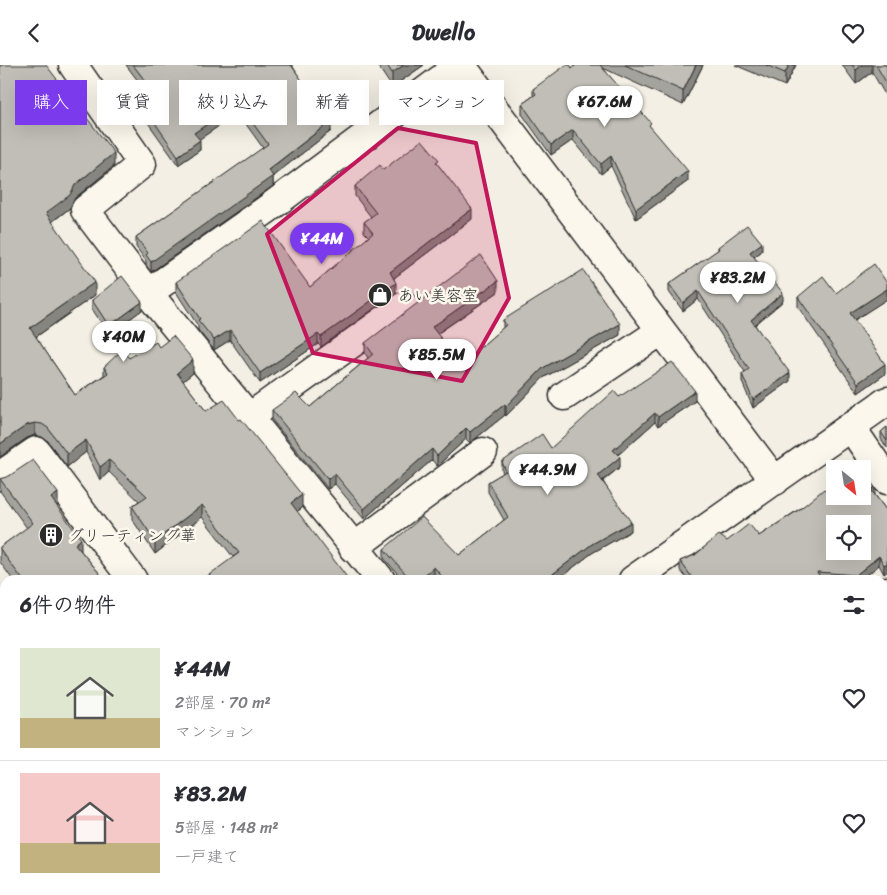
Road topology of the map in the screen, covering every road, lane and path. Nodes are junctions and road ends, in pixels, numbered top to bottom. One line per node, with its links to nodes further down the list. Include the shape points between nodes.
1 (460, 65): 3 (street); 5 (street)
2 (82, 68): 3 (street, via 142,164 85,210)
3 (148, 293): 8 (street)
4 (404, 306): 8 (street)
5 (661, 331): 6 (street); 13 (street)
6 (564, 396)
7 (887, 401): 9 (street)
8 (248, 418): 14 (street)
9 (851, 427): 12 (street); 13 (street)
10 (482, 452): 14 (street)
11 (0, 476): 15 (street, via 36,451)
12 (887, 480)
13 (775, 481): 17 (street)
14 (353, 547): 16 (street)
15 (129, 575)
16 (377, 575)
17 (640, 575)

